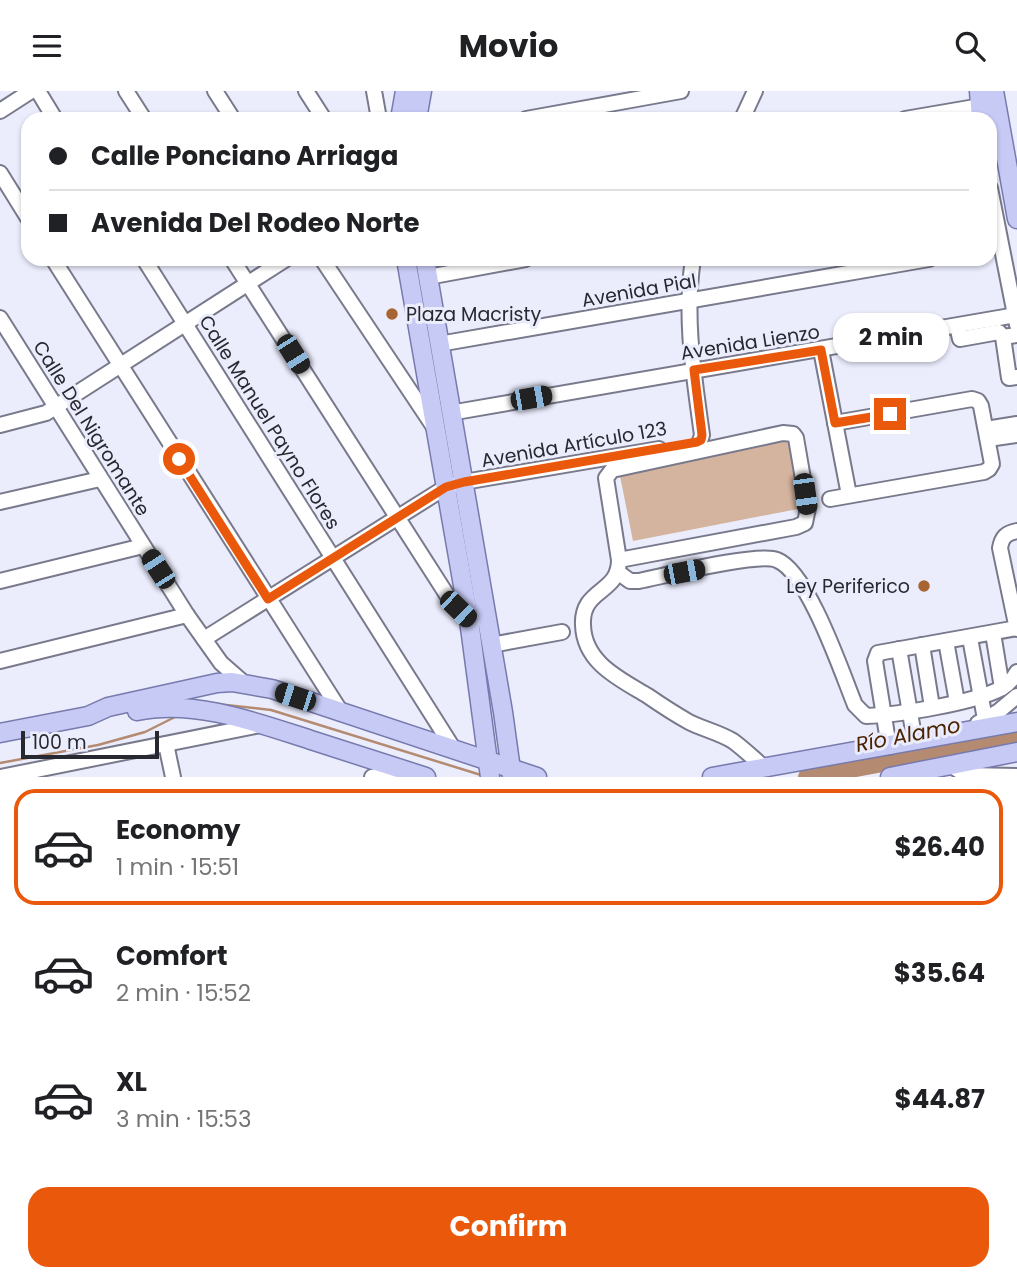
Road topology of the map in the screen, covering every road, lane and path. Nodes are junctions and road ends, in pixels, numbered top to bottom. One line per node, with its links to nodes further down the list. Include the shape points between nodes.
1 (31, 91): 14 (street)
2 (38, 91): 15 (street)
3 (126, 91): 16 (street)
4 (215, 91): 17 (street)
5 (306, 91): 18 (street)
6 (374, 91): 19 (street)
7 (405, 91): 20 (main road)
8 (422, 91): 21 (main road)
9 (681, 91): 22 (street)
10 (755, 91): 23 (street)
11 (972, 91): 13 (street)
12 (994, 91): 27 (main road)
13 (978, 109): 24 (street)
14 (0, 111)
15 (51, 112)
16 (140, 112)
17 (228, 112)
18 (320, 112)
19 (378, 112)
20 (401, 112)
21 (418, 112)
22 (565, 112)
23 (745, 112)
24 (956, 112)
25 (0, 173): 26 (street)
26 (21, 207)
27 (1017, 219)
28 (997, 251): 42 (street)
29 (57, 266): 50 (street)
30 (148, 266): 43 (street, Calle Manuel Payno Flores)
31 (237, 266): 39 (street)
32 (275, 266): 39 (street)
33 (327, 266): 58 (street)
34 (407, 266): 58 (main road)
35 (448, 266): 38 (street)
36 (692, 266): 40 (street)
37 (889, 266): 40 (street, Avenida Pial)
38 (426, 268): 47 (main road)
39 (248, 283): 43 (street); 68 (street)
40 (689, 301): 47 (street, Avenida Pial); 51 (street)
41 (0, 318): 46 (street, Calle Del Nigromante)
42 (1016, 320): 44 (street, Avenida Lienzo)
43 (184, 324): 50 (street); 71 (street, Calle Manuel Payno Flores)
44 (957, 326): 45 (street, via 960,339 999,333); 49 (street, Avenida Lienzo)
45 (1010, 336): 52 (street, via 1009,378)
46 (16, 342): 48 (street); 53 (street, Calle Del Nigromante)
47 (439, 344): 54 (main road)
48 (0, 346)
49 (821, 350): 51 (street, Avenida Lienzo); 55 (street)
50 (120, 365): 53 (street); 74 (street)
51 (694, 370): 54 (street, Avenida Lienzo); 61 (street)
52 (1017, 377)
53 (56, 407): 57 (street, via 46,414); 62 (street, Calle Del Nigromante)
54 (450, 413): 63 (main road)
55 (835, 423): 59 (street, via 972,399 981,406); 65 (street)
56 (1017, 424): 59 (street)
57 (0, 425)
58 (436, 432): 64 (main road)
59 (987, 434): 60 (street); 65 (street, via 992,464 984,472)
60 (1017, 435)
61 (699, 445): 63 (street, Avenida Artículo 123); 72 (street, via 616,467 607,475); 72 (street, via 793,434 807,508 805,523)
62 (100, 479): 67 (street); 70 (street, Calle Del Nigromante)
63 (464, 482): 64 (street, Avenida Artículo 123); 78 (main road)
64 (446, 487): 68 (street, Avenida Artículo 123); 77 (main road)
65 (849, 495): 66 (street)
66 (830, 499)
67 (0, 502)
68 (398, 518): 71 (street, Avenida Artículo 123); 77 (street, via 447,595)
69 (1017, 531): 75 (street, via 1006,535 1000,548)
70 (143, 547): 73 (street); 76 (street, Calle Del Nigromante)
71 (333, 559): 74 (street, Avenida Artículo 123); 110 (street, Calle Manuel Payno Flores)
72 (620, 566): 102 (street, via 629,581 639,581 752,559 776,559 795,573 808,594 855,705 866,716); 114 (street, via 615,579 591,597 585,608 587,646 597,661 688,721 732,740)
73 (0, 581)
74 (268, 599): 83 (street, Avenida Artículo 123); 100 (street)
75 (1015, 612): 79 (street)
76 (187, 615): 83 (street, Calle Del Nigromante); 88 (street)
77 (469, 620): 78 (street); 113 (main road)
78 (488, 625): 85 (main road)
79 (1017, 629): 81 (street)
80 (562, 632): 85 (street)
81 (993, 633): 82 (street); 93 (street)
82 (970, 638): 84 (street); 94 (street)
83 (204, 639): 89 (street, Calle Del Nigromante)
84 (946, 641): 86 (street); 96 (street)
85 (491, 645): 116 (main road)
86 (922, 645): 87 (street); 97 (street)
87 (900, 649): 98 (street); 102 (street, via 875,656)
88 (0, 661)
89 (221, 663): 91 (street); 92 (street, Calle Del Nigromante)
90 (1017, 672): 93 (street)
91 (220, 683): 92 (main road); 101 (main road, via 108,707)
92 (245, 684): 100 (main road)
93 (1002, 688): 94 (street)
94 (980, 696): 96 (street); 105 (street)
95 (1017, 697): 105 (street)
96 (957, 702): 97 (street)
97 (932, 707): 98 (street)
98 (910, 711): 102 (street); 107 (street)
99 (1017, 711): 105 (main road)
100 (341, 712): 110 (main road)
101 (88, 716): 104 (main road, via 150,708 192,709); 106 (main road)
102 (884, 716): 109 (street)
103 (1017, 722): 105 (main road)
104 (263, 724): 108 (street); 115 (main road)
105 (987, 724): 107 (main road)
106 (0, 733)
107 (915, 742): 109 (main road)
108 (166, 744): 118 (street); 119 (street)
109 (889, 747): 114 (main road)
110 (453, 748): 113 (main road)
111 (1015, 753): 112 (main road)
112 (950, 765): 117 (street, via 967,775); 124 (main road)
113 (489, 768): 116 (main road)
114 (766, 769): 123 (main road)
115 (406, 771): 120 (street); 121 (main road)
116 (512, 773): 122 (main road)
117 (1017, 776)
118 (1, 777)
119 (173, 777)
120 (372, 777)
121 (426, 777)
122 (537, 777)
123 (712, 777)
124 (890, 777)

